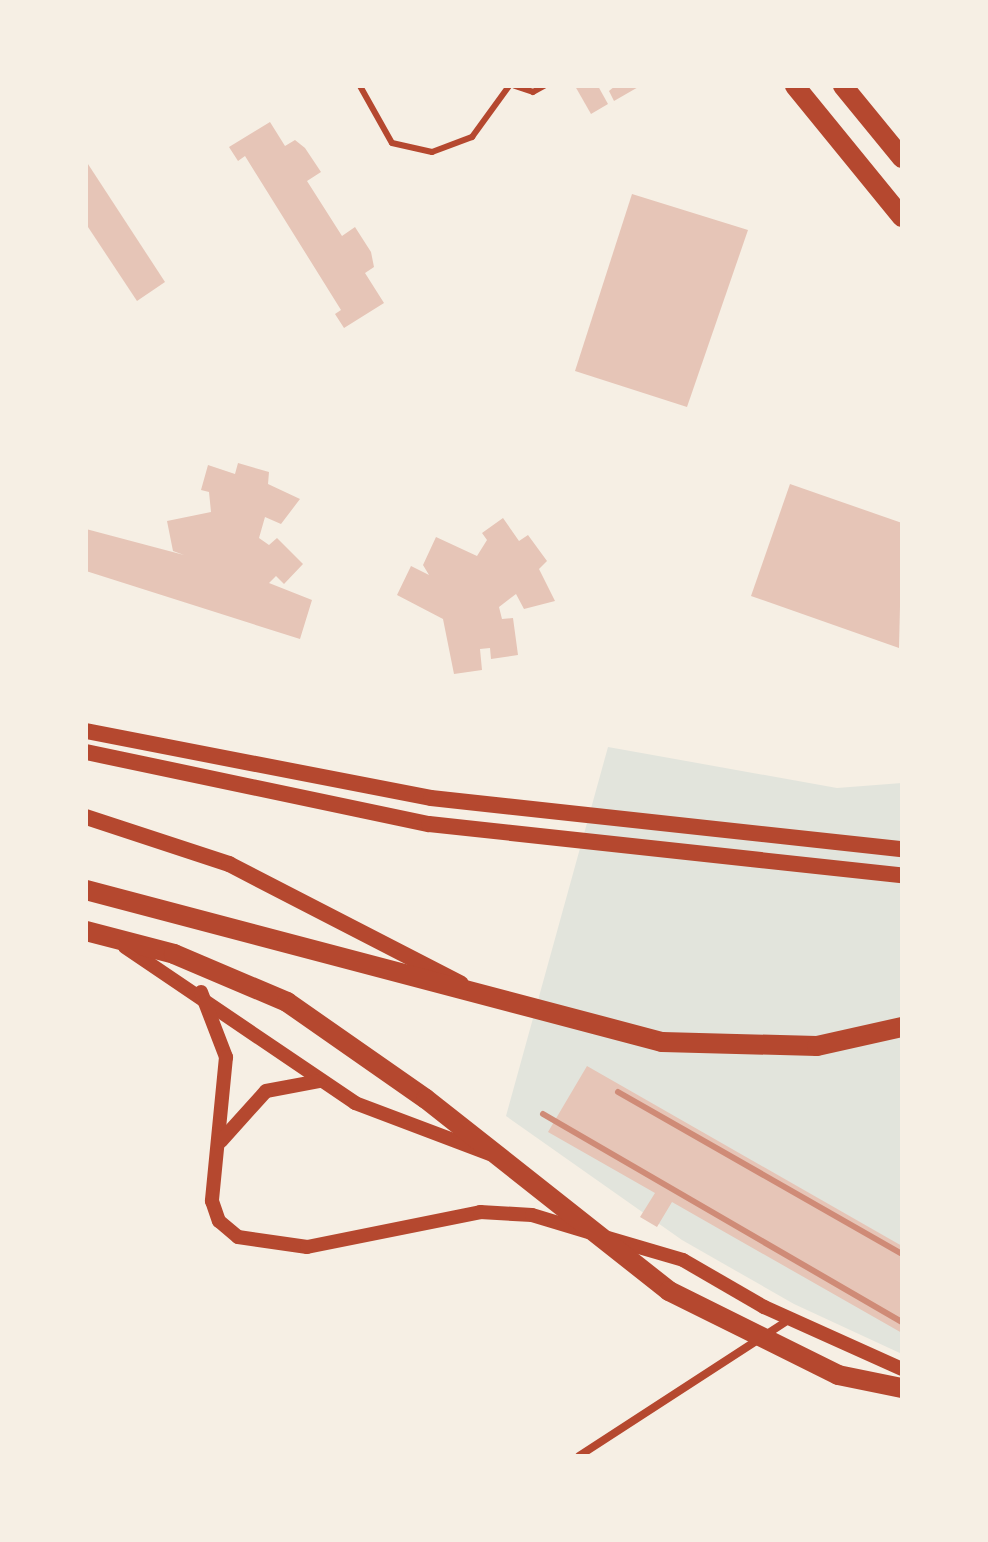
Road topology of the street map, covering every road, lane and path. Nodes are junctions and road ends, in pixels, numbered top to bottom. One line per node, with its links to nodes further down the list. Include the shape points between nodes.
1 (360, 86): 2 (lane, via 392,143 432,152 472,137)
2 (509, 86)
3 (515, 86): 4 (lane, via 533,92)
4 (544, 86)
5 (795, 86): 8 (main road)
6 (843, 86): 7 (main road)
7 (902, 158)
8 (902, 217)
9 (86, 731): 12 (main road, via 431,798)
10 (86, 752): 13 (main road, via 429,824)
11 (86, 817): 17 (main road, via 229,864)
12 (902, 849)
13 (902, 875)
14 (86, 890): 17 (main road)
15 (96, 933): 16 (street); 21 (main road, via 234,976 287,1002)
16 (201, 992): 19 (street); 20 (street, via 226,1057)
17 (495, 1001): 18 (main road, via 662,1042 742,1048 817,1046)
18 (902, 1027)
19 (320, 1081): 20 (street, via 285,1083 254,1098); 21 (street, via 413,1129)
20 (214, 1156): 22 (street, via 212,1201 219,1221 261,1245 307,1247 480,1212 532,1215 683,1260)
21 (506, 1159): 24 (main road, via 682,1299 838,1375)
22 (791, 1319): 23 (street); 25 (street)
23 (902, 1369)
24 (902, 1388)
25 (579, 1456)

